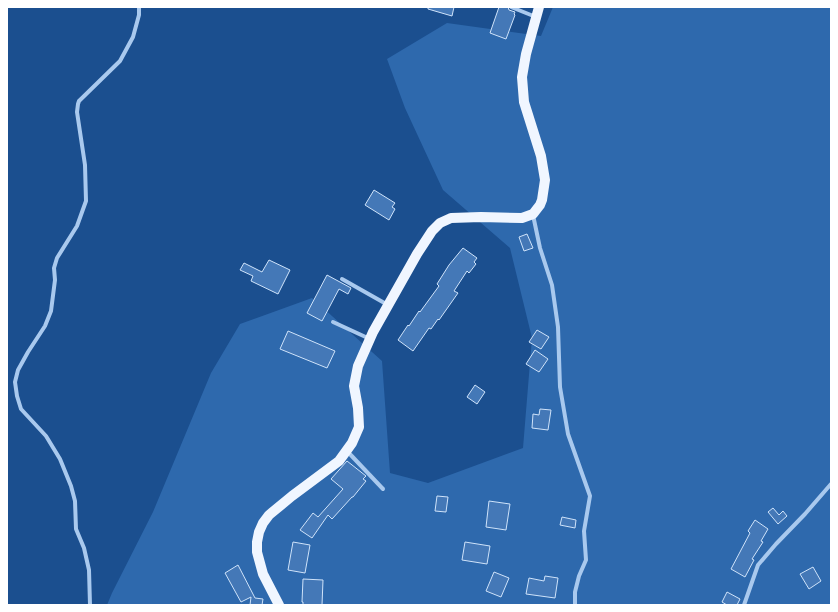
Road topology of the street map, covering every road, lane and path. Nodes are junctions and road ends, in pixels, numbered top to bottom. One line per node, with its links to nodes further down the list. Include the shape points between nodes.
1 (139, 7): 12 (street, via 133,37 120,61 78,104 86,201 77,226 57,258 51,312 18,370 15,382 21,409 46,436 71,486 75,501 76,529 89,570)
2 (511, 7): 3 (street)
3 (538, 12): 4 (main road, via 522,77 524,102 542,156 545,180 542,200)
4 (533, 214): 6 (main road, via 522,218 451,218 440,223 417,254); 14 (street, via 540,248 552,285 558,327 560,387 568,434 590,496 584,531 586,560 575,592)
5 (342, 279): 6 (street)
6 (388, 305): 8 (main road)
7 (333, 322): 8 (street)
8 (370, 339): 9 (main road, via 358,366 354,386 359,427 352,444)
9 (346, 450): 11 (street); 13 (main road, via 339,461 270,515 259,532 257,552 263,574)
10 (831, 484): 15 (street, via 758,565)
11 (383, 489)
12 (90, 605)
13 (279, 605)
14 (575, 605)
15 (744, 605)

